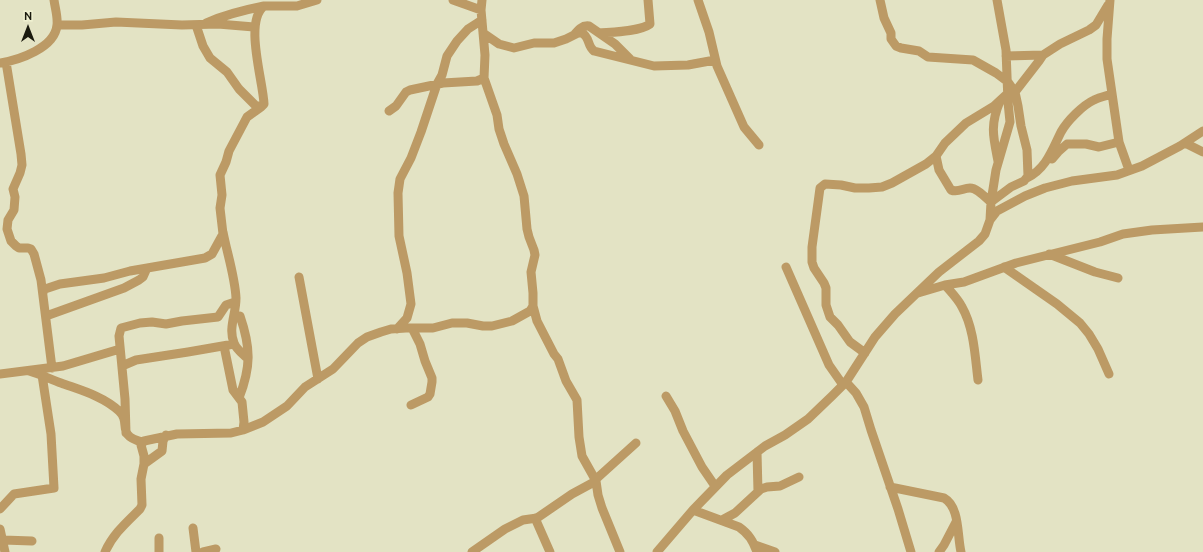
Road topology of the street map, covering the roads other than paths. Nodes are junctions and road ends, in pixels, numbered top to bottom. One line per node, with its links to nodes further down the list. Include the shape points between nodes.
1 (54, 0): 13 (street)
2 (317, 0): 10 (street, via 297,6)
3 (453, 0): 11 (street)
4 (482, 0): 11 (street)
5 (648, 0): 17 (street, via 651,21 647,27)
6 (698, 0): 21 (street)
7 (880, 0): 25 (street, via 891,39 896,46 928,57 973,60)
8 (997, 0): 20 (street)
9 (1110, 1): 19 (street, via 1096,25); 27 (street, via 1107,59)
10 (264, 6): 14 (street, via 227,14); 15 (street)
11 (480, 10): 12 (street)
12 (482, 20): 16 (street); 26 (street, via 468,29 450,50)
13 (57, 25): 14 (street, via 116,22); 23 (street, via 56,32 44,45 26,57)
14 (199, 25): 15 (street); 29 (street, via 203,46 210,58 228,72 239,89 255,105)
15 (254, 27): 29 (street, via 264,100)
16 (483, 33): 18 (street, via 499,44 514,48 534,43 554,43); 24 (street)
17 (599, 33): 18 (street, via 586,26 580,28); 22 (street)
18 (574, 36): 22 (street, via 582,33 594,51)
19 (1042, 55): 20 (street); 28 (street)
20 (1006, 56): 25 (street)
21 (715, 60): 22 (street, via 676,66 654,66); 34 (street, via 744,127)
22 (633, 61)
23 (3, 62): 52 (street, via 22,165 14,186 14,210 8,220 7,229 11,241 16,246 31,249 34,254)
24 (484, 78): 26 (street, via 477,81); 55 (street, via 504,144 524,196 527,229 535,252 531,272)
25 (1008, 82): 28 (street)
26 (437, 84): 30 (street, via 406,92); 59 (street, via 411,158 400,179 400,236 411,304 407,318)
27 (1112, 94): 32 (street); 38 (street, via 1094,100 1079,110 1062,131)
28 (1008, 95): 36 (street, via 966,123 945,143); 37 (street, via 1010,122); 37 (street, via 995,114 993,124); 40 (street, via 1021,126 1027,150)
29 (261, 107): 44 (street, via 243,123 220,173)
30 (389, 111)
31 (1203, 131): 33 (street)
32 (1119, 142): 38 (street, via 1099,147 1067,144 1052,160); 39 (street)
33 (1185, 143): 35 (street); 39 (street, via 1142,166)
34 (759, 145)
35 (1203, 152)
36 (936, 156): 41 (street, via 951,190 974,189); 63 (street, via 882,187 855,188 825,184 820,188 812,262 826,288 827,312 850,342)
37 (998, 162): 41 (street)
38 (1045, 163): 40 (street, via 1033,176)
39 (1129, 170): 42 (street, via 1117,175 1045,188 1002,208)
40 (1026, 178): 41 (street)
41 (991, 202): 42 (street)
42 (990, 220): 53 (street, via 985,234 979,241)
43 (1203, 227): 45 (street, via 1123,234)
44 (223, 230): 48 (street, via 220,240 208,257); 54 (street)
45 (1050, 254): 47 (street); 50 (street)
46 (786, 267): 73 (street, via 829,365)
47 (1004, 267): 51 (street, via 964,282); 69 (street, via 1080,323 1098,349)
48 (147, 268): 52 (street, via 104,278 60,284); 56 (street, via 139,280 124,288)
49 (298, 276): 71 (street)
50 (1118, 278)
51 (945, 285): 53 (street); 72 (street, via 957,298 966,314)
52 (43, 292): 56 (street)
53 (916, 293): 63 (street, via 878,333)
54 (235, 302): 60 (street, via 235,318 231,327); 62 (street, via 226,305 218,317 166,324 152,322 124,326 120,331)
55 (533, 306): 58 (street, via 526,314 512,321 492,326 452,323 433,328); 85 (street, via 537,322 577,400 580,448)
56 (46, 316): 66 (street)
57 (240, 316): 64 (street)
58 (412, 328): 59 (street); 76 (street, via 432,382 428,397)
59 (397, 329): 71 (street, via 381,332 361,341 333,369)
60 (234, 344): 61 (street); 64 (street)
61 (224, 346): 65 (street, via 136,360); 75 (street, via 233,390)
62 (120, 349): 65 (street); 66 (street)
63 (865, 353): 73 (street)
64 (248, 359): 75 (street, via 246,378)
65 (122, 366): 78 (street)
66 (52, 368): 67 (street)
67 (29, 371): 68 (street); 70 (street)
68 (0, 374)
69 (1109, 374)
70 (42, 375): 78 (street, via 90,394 116,408 123,415); 89 (street, via 51,434 54,488 14,494)
71 (318, 379): 77 (street, via 274,415)
72 (978, 380)
73 (844, 383): 82 (street, via 808,419); 87 (street, via 856,393 864,407)
74 (666, 396): 86 (street, via 699,462)
75 (239, 398): 77 (street, via 244,416)
76 (411, 405)
77 (243, 430): 79 (street, via 231,433)
78 (126, 433): 80 (street, via 130,438)
79 (166, 435): 80 (street); 83 (street, via 162,451)
80 (142, 442): 83 (street)
81 (636, 443): 85 (street)
82 (757, 452): 86 (street); 88 (street)
83 (144, 464): 102 (street, via 140,509 115,533)
84 (799, 477): 88 (street)
85 (596, 481): 91 (street); 108 (street, via 602,508)
86 (715, 486): 90 (street)
87 (890, 487): 93 (street, via 944,498 951,504); 111 (street)
88 (758, 492): 92 (street)
89 (0, 508)
90 (693, 510): 92 (street); 109 (street)
91 (535, 518): 106 (street, via 523,520 509,527); 107 (street)
92 (722, 520): 99 (street, via 740,527)
93 (957, 521): 112 (street); 113 (street)
94 (193, 528): 104 (street)
95 (0, 529): 97 (street)
96 (159, 538): 103 (street)
97 (3, 540): 98 (street); 101 (street)
98 (32, 541)
99 (756, 548): 110 (street)
100 (216, 550): 105 (street)
101 (5, 552)
102 (105, 552)
103 (159, 552)
104 (196, 552)
105 (203, 552)
106 (472, 552)
107 (550, 552)
108 (620, 552)
109 (657, 552)
110 (775, 552)
111 (911, 552)
112 (939, 552)
113 (961, 552)

